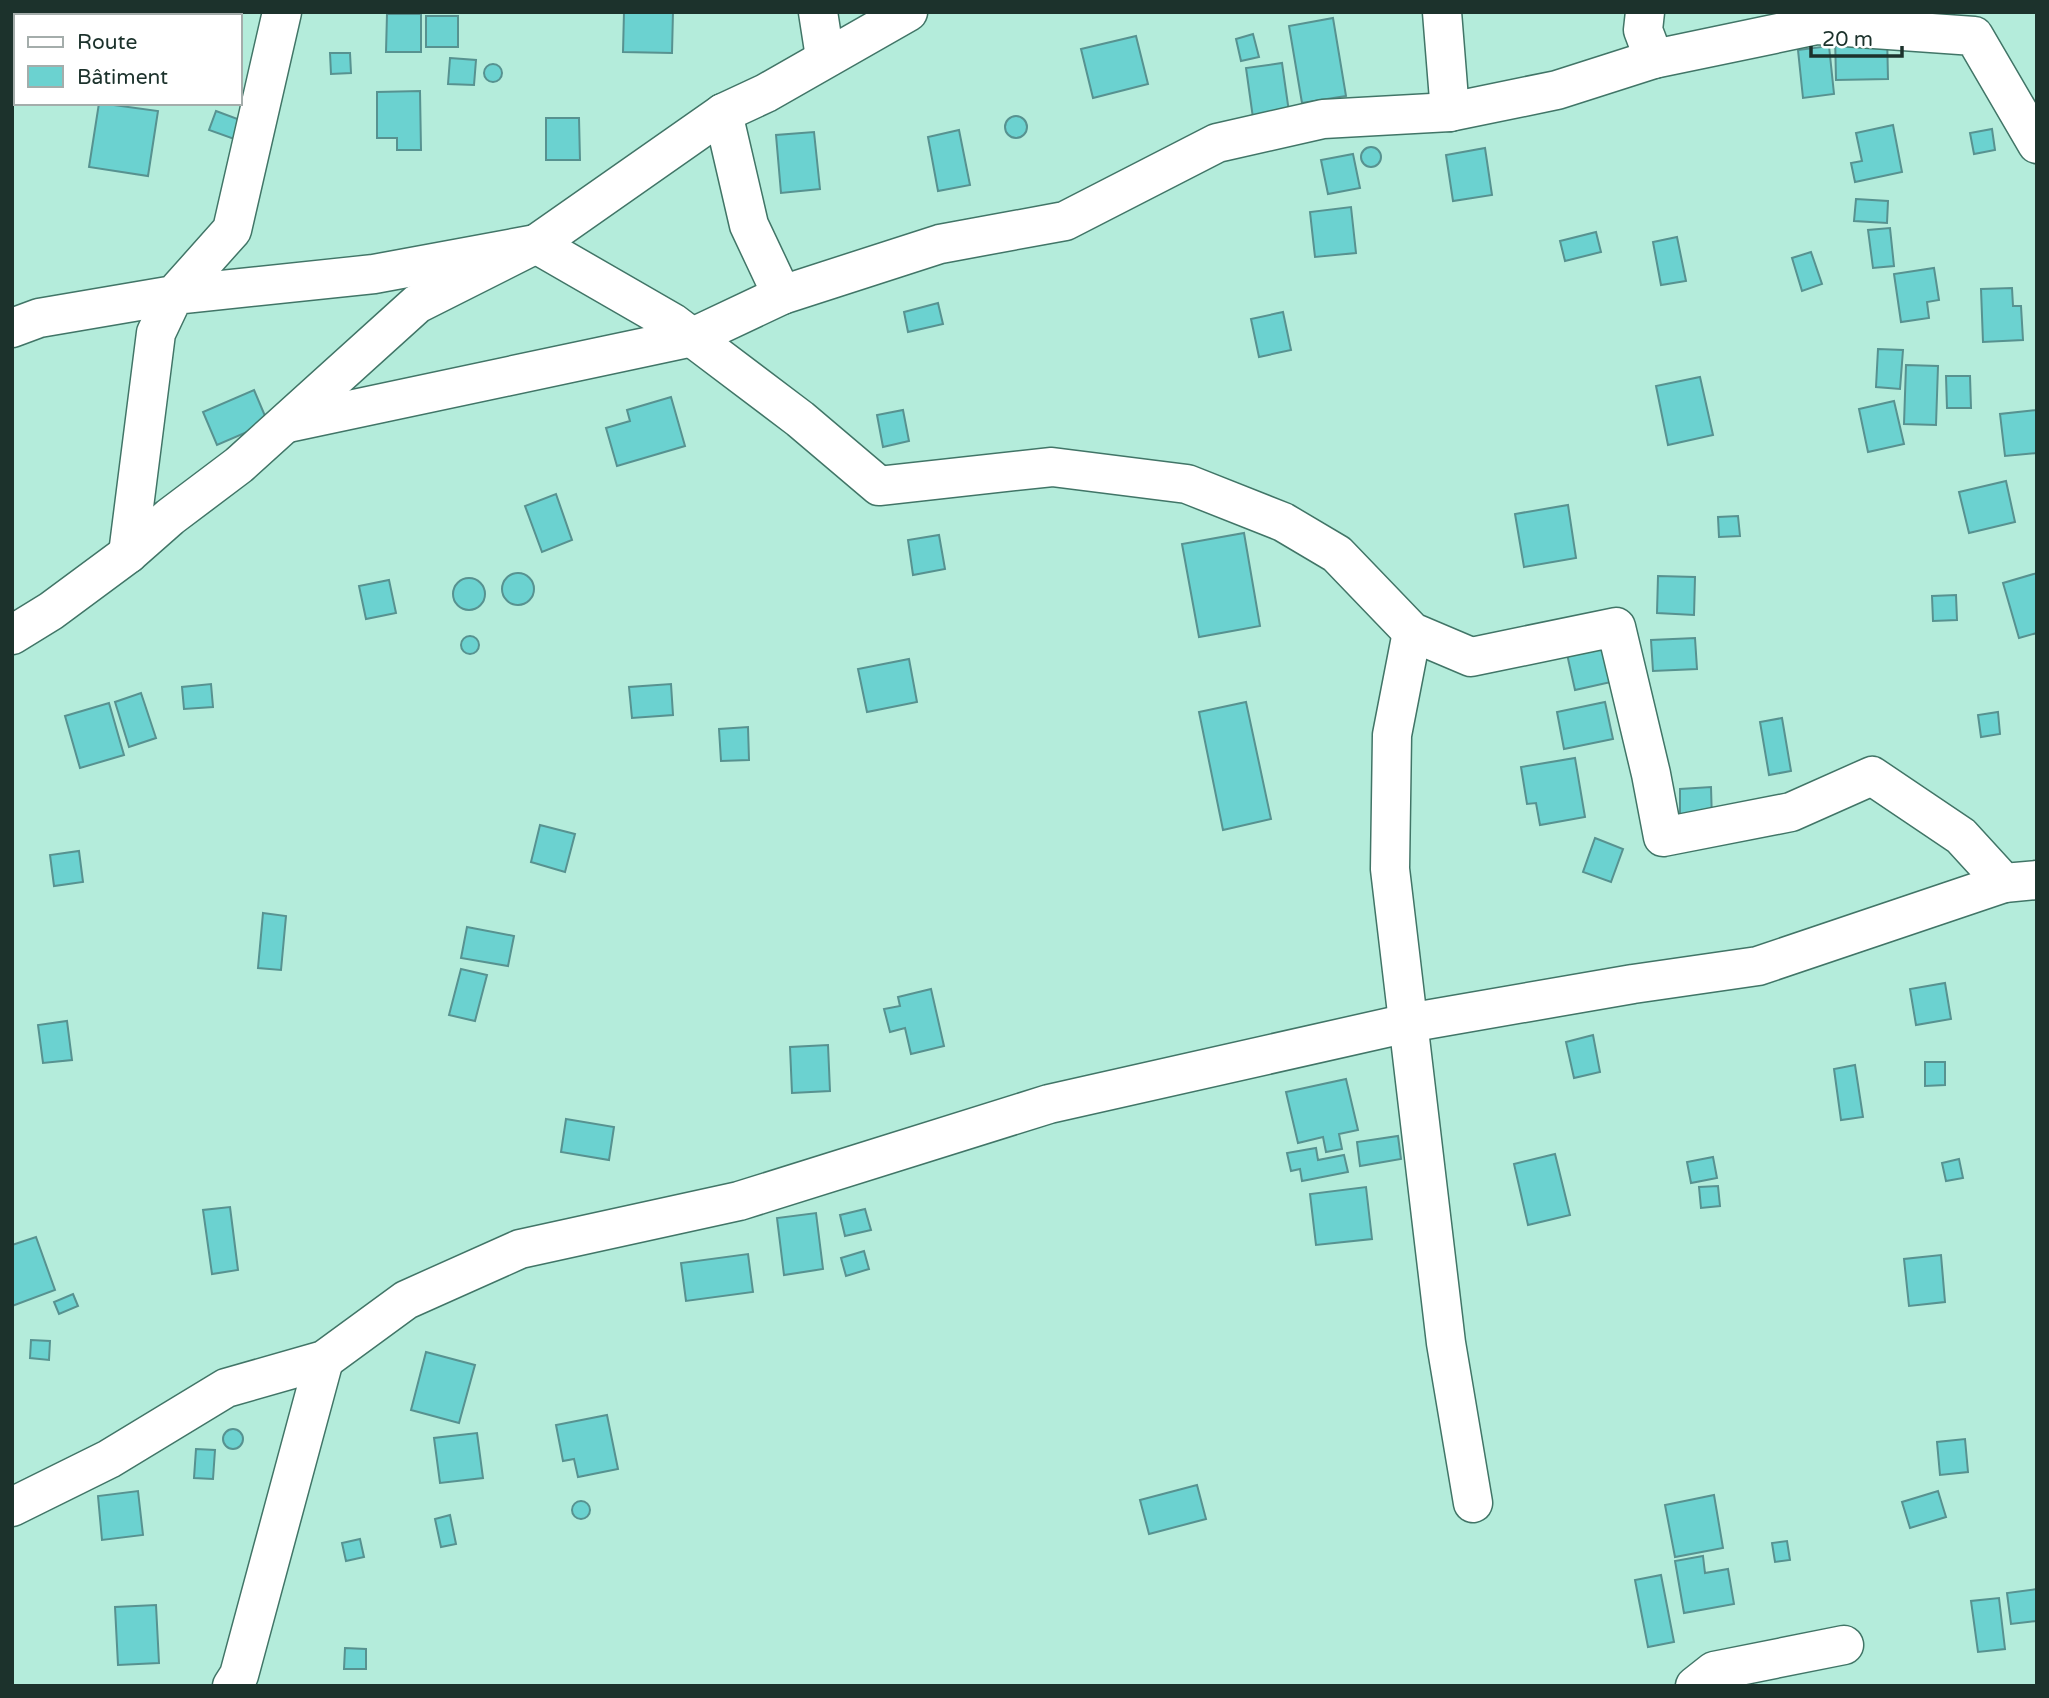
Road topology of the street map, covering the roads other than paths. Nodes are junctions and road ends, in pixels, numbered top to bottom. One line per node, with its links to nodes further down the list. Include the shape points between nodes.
1 (282, 12): 12 (street, via 232,230)
2 (818, 12): 6 (street)
3 (908, 12): 6 (street)
4 (1442, 12): 8 (street)
5 (1645, 12): 7 (street, via 1643,30)
6 (825, 57): 9 (street)
7 (1654, 59): 8 (street, via 1558,90); 10 (street, via 1817,25 1974,36)
8 (1450, 112): 13 (street, via 1323,119 1217,143 1065,221 940,244)
9 (723, 113): 11 (street); 13 (street, via 749,225)
10 (2037, 144)
11 (536, 244): 12 (street, via 374,274); 15 (street); 16 (street, via 417,304)
12 (174, 295): 14 (street, via 39,318); 17 (street, via 156,332)
13 (782, 295): 15 (street)
14 (12, 328)
15 (693, 338): 16 (street); 18 (street, via 800,418 878,486 1052,467 1187,484 1283,522 1337,554)
16 (285, 424): 17 (street)
17 (128, 554): 19 (street)
18 (1412, 632): 20 (street, via 1471,657 1616,627 1663,837 1791,812 1872,776); 21 (street, via 1392,735 1390,869)
19 (12, 635)
20 (2020, 881): 21 (street, via 1758,966)
21 (1408, 1023): 22 (street, via 1049,1104 739,1200 520,1249 406,1300); 23 (street, via 1446,1343)
22 (324, 1360): 24 (street, via 226,1388 109,1459); 26 (street)
23 (1473, 1503)
24 (12, 1507)
25 (1844, 1646): 27 (street, via 1714,1671)
26 (237, 1682)
27 (1695, 1686)

